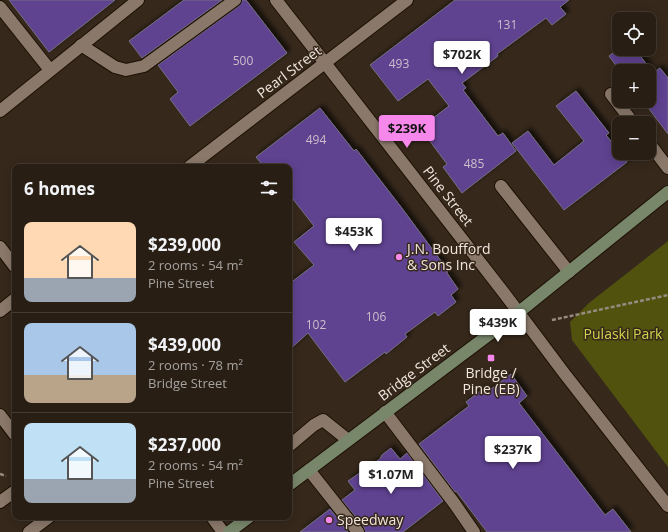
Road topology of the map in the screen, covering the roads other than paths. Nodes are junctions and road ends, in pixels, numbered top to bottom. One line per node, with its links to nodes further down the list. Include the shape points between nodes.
1 (138, 0): 6 (street)
2 (235, 0): 6 (street, via 144,66 126,70)
3 (276, 0): 7 (street, Pine Street)
4 (407, 0): 7 (street, Pearl Street)
5 (0, 7): 8 (street)
6 (81, 46): 8 (street)
7 (325, 64): 13 (street, Pearl Street); 22 (street, Pine Street)
8 (50, 70): 10 (street)
9 (611, 94): 11 (street)
10 (0, 111)
11 (628, 116)
12 (656, 152): 14 (street)
13 (192, 164)
14 (668, 168)
15 (501, 186): 19 (street)
16 (668, 192): 19 (main road, Bridge Street)
17 (0, 248): 18 (street)
18 (12, 263)
19 (569, 272): 22 (main road, Bridge Street)
20 (12, 301): 21 (street)
21 (0, 311)
22 (519, 312): 23 (main road, Bridge Street); 32 (street, Pine Street)
23 (385, 412): 26 (main road, Bridge Street); 40 (street)
24 (0, 415): 25 (street)
25 (12, 431)
26 (348, 440): 27 (street, via 323,420); 28 (main road, Bridge Street)
27 (292, 443)
28 (309, 470): 29 (main road, Bridge Street); 39 (street)
29 (292, 483)
30 (12, 492): 31 (street)
31 (0, 502)
32 (668, 506)
33 (45, 520): 36 (street)
34 (214, 520): 37 (street)
35 (244, 520): 38 (main road)
36 (29, 532)
37 (223, 532)
38 (229, 532)
39 (358, 532)
40 (474, 532)

